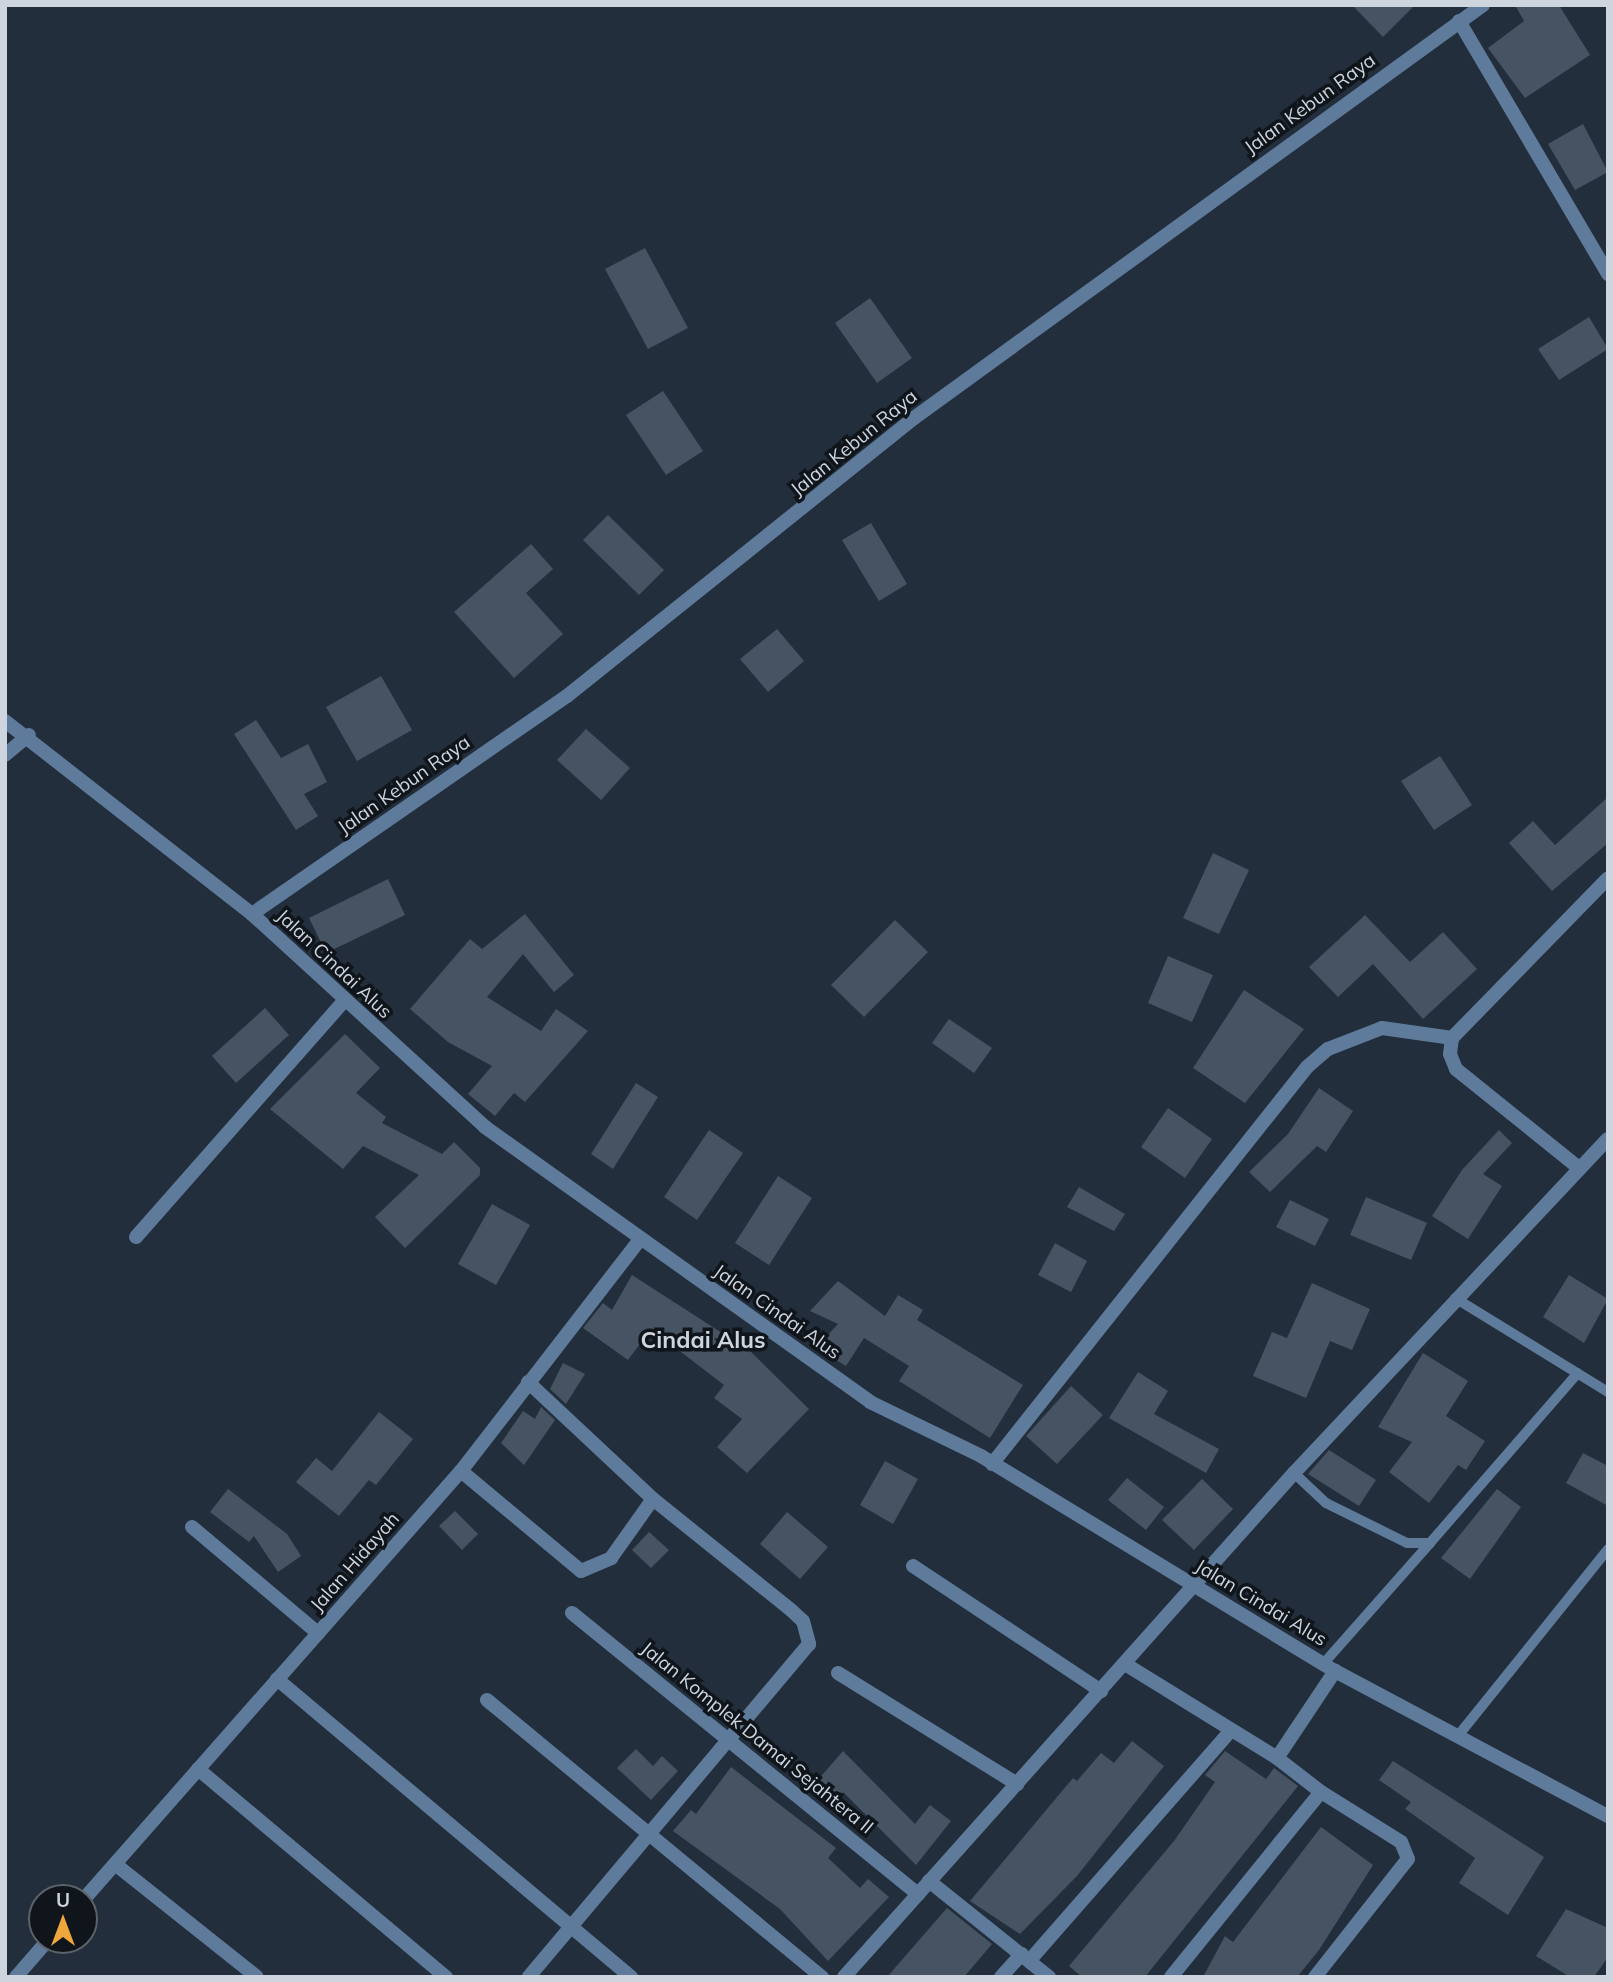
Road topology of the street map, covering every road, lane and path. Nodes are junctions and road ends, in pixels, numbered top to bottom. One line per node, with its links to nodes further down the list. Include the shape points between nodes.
1 (1483, 5): 2 (street, Jalan Kebun Raya)
2 (1460, 21): 3 (street); 8 (street, Jalan Kebun Raya, via 914,418 567,696)
3 (1608, 274)
4 (5, 721): 5 (street, Jalan Cindai Alus)
5 (29, 735): 6 (street); 8 (street, Jalan Cindai Alus)
6 (5, 755)
7 (1608, 878): 10 (street)
8 (252, 914): 9 (street, Jalan Cindai Alus)
9 (343, 1002): 13 (street); 14 (street, Jalan Cindai Alus, via 485,1127)
10 (1452, 1038): 12 (street, via 1456,1069); 19 (street, via 1382,1028 1328,1049 1307,1067)
11 (1608, 1139): 12 (street)
12 (1579, 1168): 15 (street)
13 (136, 1237)
14 (640, 1239): 17 (street, Jalan Hidayah); 19 (street, Jalan Cindai Alus, via 870,1402)
15 (1455, 1298): 16 (lane); 21 (street)
16 (1578, 1373): 18 (lane); 24 (lane)
17 (528, 1382): 20 (street, Jalan Hidayah); 22 (street)
18 (1608, 1392)
19 (992, 1464): 27 (street, Jalan Cindai Alus)
20 (461, 1471): 22 (street, via 581,1571 611,1558); 29 (street, Jalan Hidayah)
21 (1294, 1474): 24 (lane, via 1326,1503 1407,1543); 27 (street)
22 (653, 1499): 38 (street, via 791,1610 809,1635 806,1654)
23 (192, 1527): 29 (street)
24 (1430, 1544): 31 (lane)
25 (1608, 1549): 37 (lane)
26 (913, 1566): 34 (street)
27 (1196, 1585): 30 (street); 31 (street, Jalan Cindai Alus)
28 (572, 1613): 38 (street, Jalan Komplek Damai Sejahtera II)
29 (318, 1633): 33 (street, Jalan Hidayah)
30 (1125, 1664): 34 (street); 36 (street)
31 (1330, 1667): 37 (street, Jalan Cindai Alus); 39 (street)
32 (838, 1673): 41 (street)
33 (277, 1679): 40 (street, Jalan Hidayah); 49 (street)
34 (1101, 1691): 41 (street)
35 (487, 1700): 44 (street)
36 (1231, 1730): 39 (street); 51 (street)
37 (1457, 1737): 43 (street, Jalan Cindai Alus)
38 (730, 1740): 44 (street); 48 (street, Jalan Komplek Damai Sejahtera II)
39 (1277, 1758): 42 (street)
40 (198, 1769): 45 (street, Jalan Hidayah); 54 (street)
41 (1017, 1784): 46 (street)
42 (1321, 1792): 61 (street); 62 (street, via 1401,1842 1408,1859)
43 (1608, 1816)
44 (650, 1835): 49 (street); 57 (street)
45 (116, 1864): 47 (street, Jalan Hidayah); 53 (street)
46 (929, 1881): 48 (street); 51 (street)
47 (98, 1884)
48 (919, 1894): 58 (street)
49 (572, 1926): 55 (street); 56 (street)
50 (36, 1954): 52 (street)
51 (1026, 1957): 59 (street); 60 (street)
52 (16, 1977)
53 (257, 1977)
54 (446, 1977)
55 (529, 1977)
56 (631, 1977)
57 (822, 1977)
58 (844, 1977)
59 (1000, 1977)
60 (1049, 1977)
61 (1171, 1977)
62 (1315, 1977)

